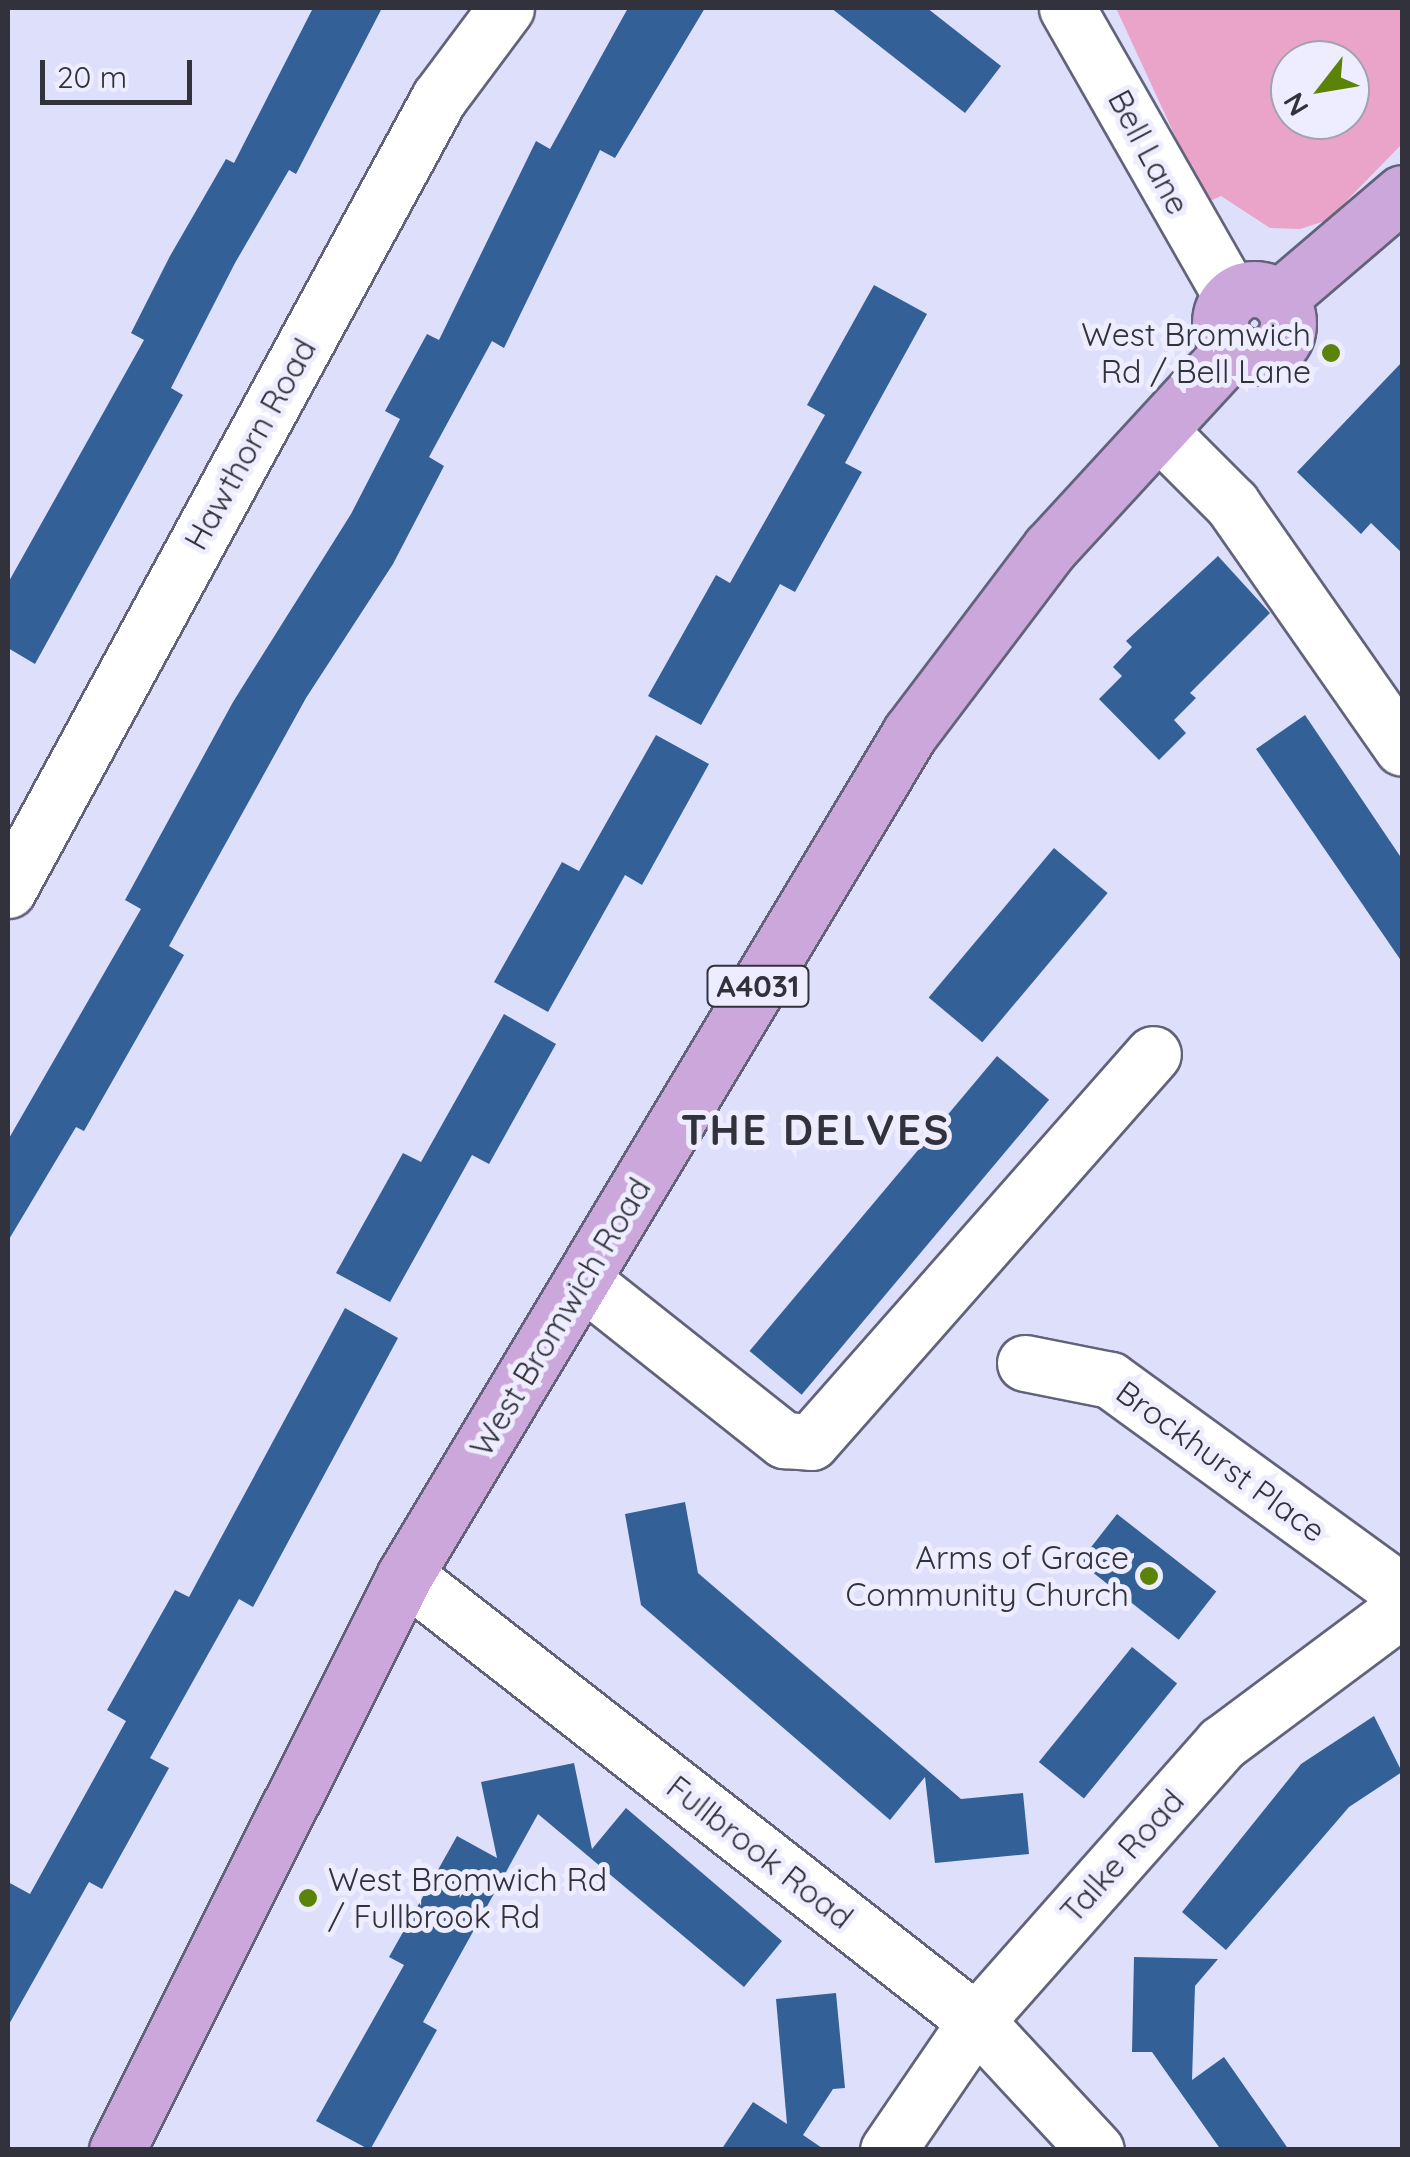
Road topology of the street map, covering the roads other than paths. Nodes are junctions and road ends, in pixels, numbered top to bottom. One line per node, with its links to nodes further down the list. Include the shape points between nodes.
1 (506, 8): 7 (street, Hawthorn Road, via 438,98)
2 (1067, 8): 4 (street, Bell Lane)
3 (1402, 193): 4 (main road, West Bromwich Road / A4031)
4 (1248, 315): 5 (main road, West Bromwich Road / A4031)
5 (1163, 435): 6 (street, via 1232,504); 9 (main road, West Bromwich Road / A4031, via 1050,548 910,733)
6 (1402, 748)
7 (8, 890)
8 (1154, 1054): 9 (street, via 811,1442 784,1440)
9 (582, 1280): 11 (main road, West Bromwich Road / A4031)
10 (1025, 1363): 12 (street, Brockhurst Place, via 1110,1380)
11 (405, 1575): 14 (street, Fullbrook Road); 15 (main road, West Bromwich Road / A4031)
12 (1402, 1592)
13 (1402, 1608): 14 (street, Talke Road, via 1222,1743)
14 (976, 2020): 16 (street, Talke Road); 17 (street, Fullbrook Road)
15 (117, 2150)
16 (888, 2150)
17 (1096, 2150)

